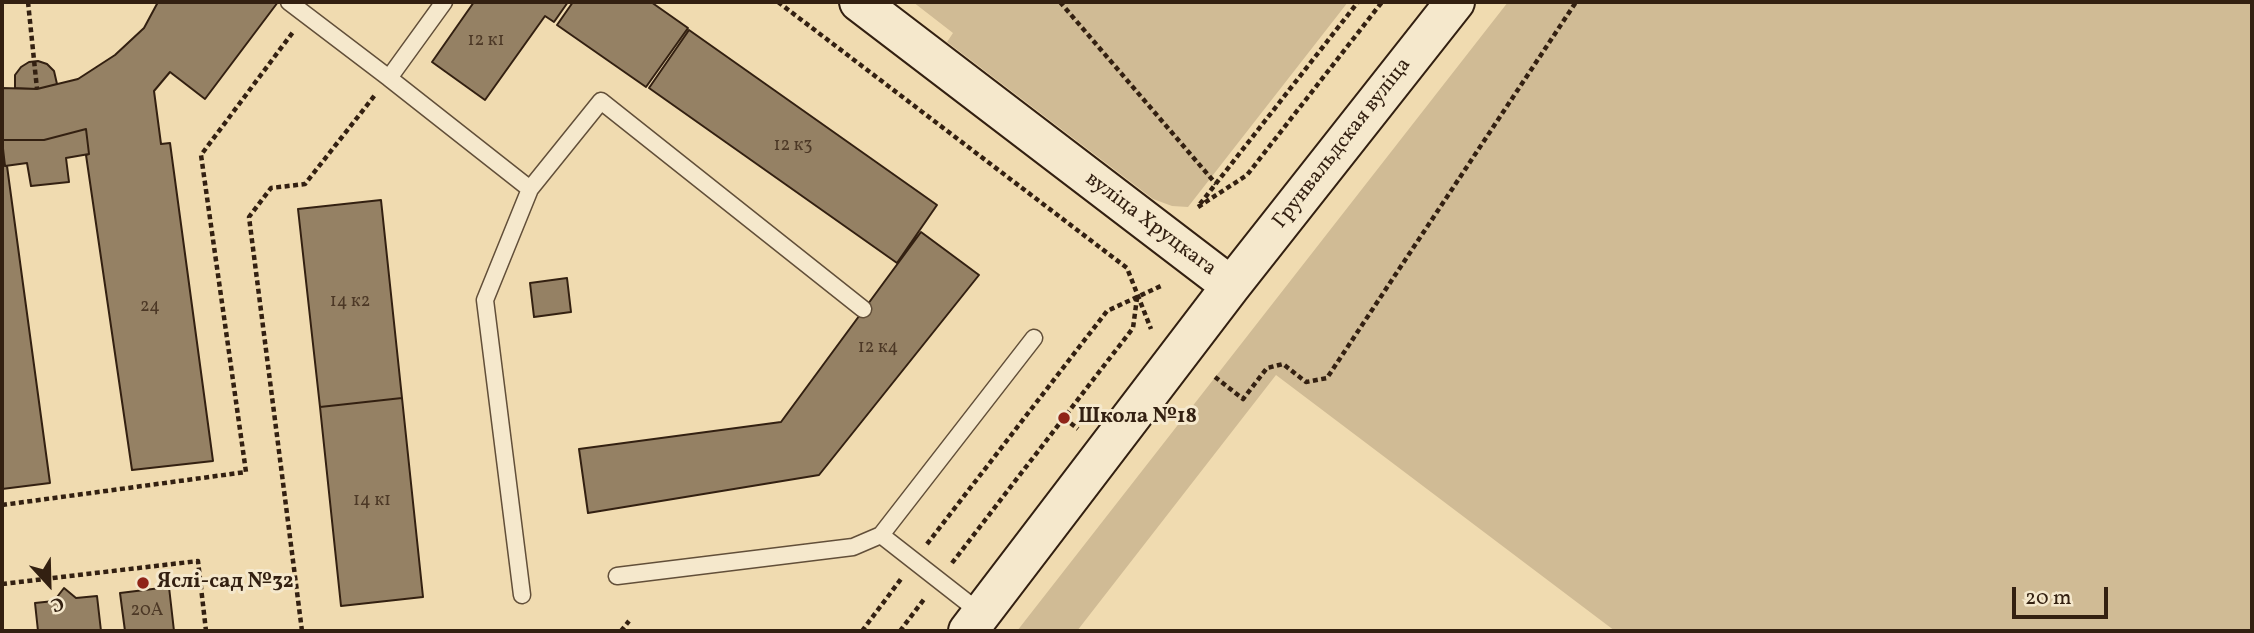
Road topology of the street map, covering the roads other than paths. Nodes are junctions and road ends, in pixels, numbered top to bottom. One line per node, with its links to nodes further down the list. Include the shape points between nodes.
1 (289, 2): 5 (lane)
2 (444, 2): 5 (lane)
3 (859, 2): 7 (main road, вуліца Хруцкага)
4 (1455, 2): 7 (main road, Грунвальдская вуліца)
5 (389, 78): 6 (lane)
6 (530, 189): 8 (lane, via 601,101); 12 (lane, via 485,300)
7 (1231, 286): 13 (main road, вуліца Хруцкага)
8 (863, 309)
9 (1034, 338): 10 (lane)
10 (881, 535): 11 (lane, via 853,547); 13 (lane, via 938,581)
11 (617, 576)
12 (522, 595)
13 (975, 623)

